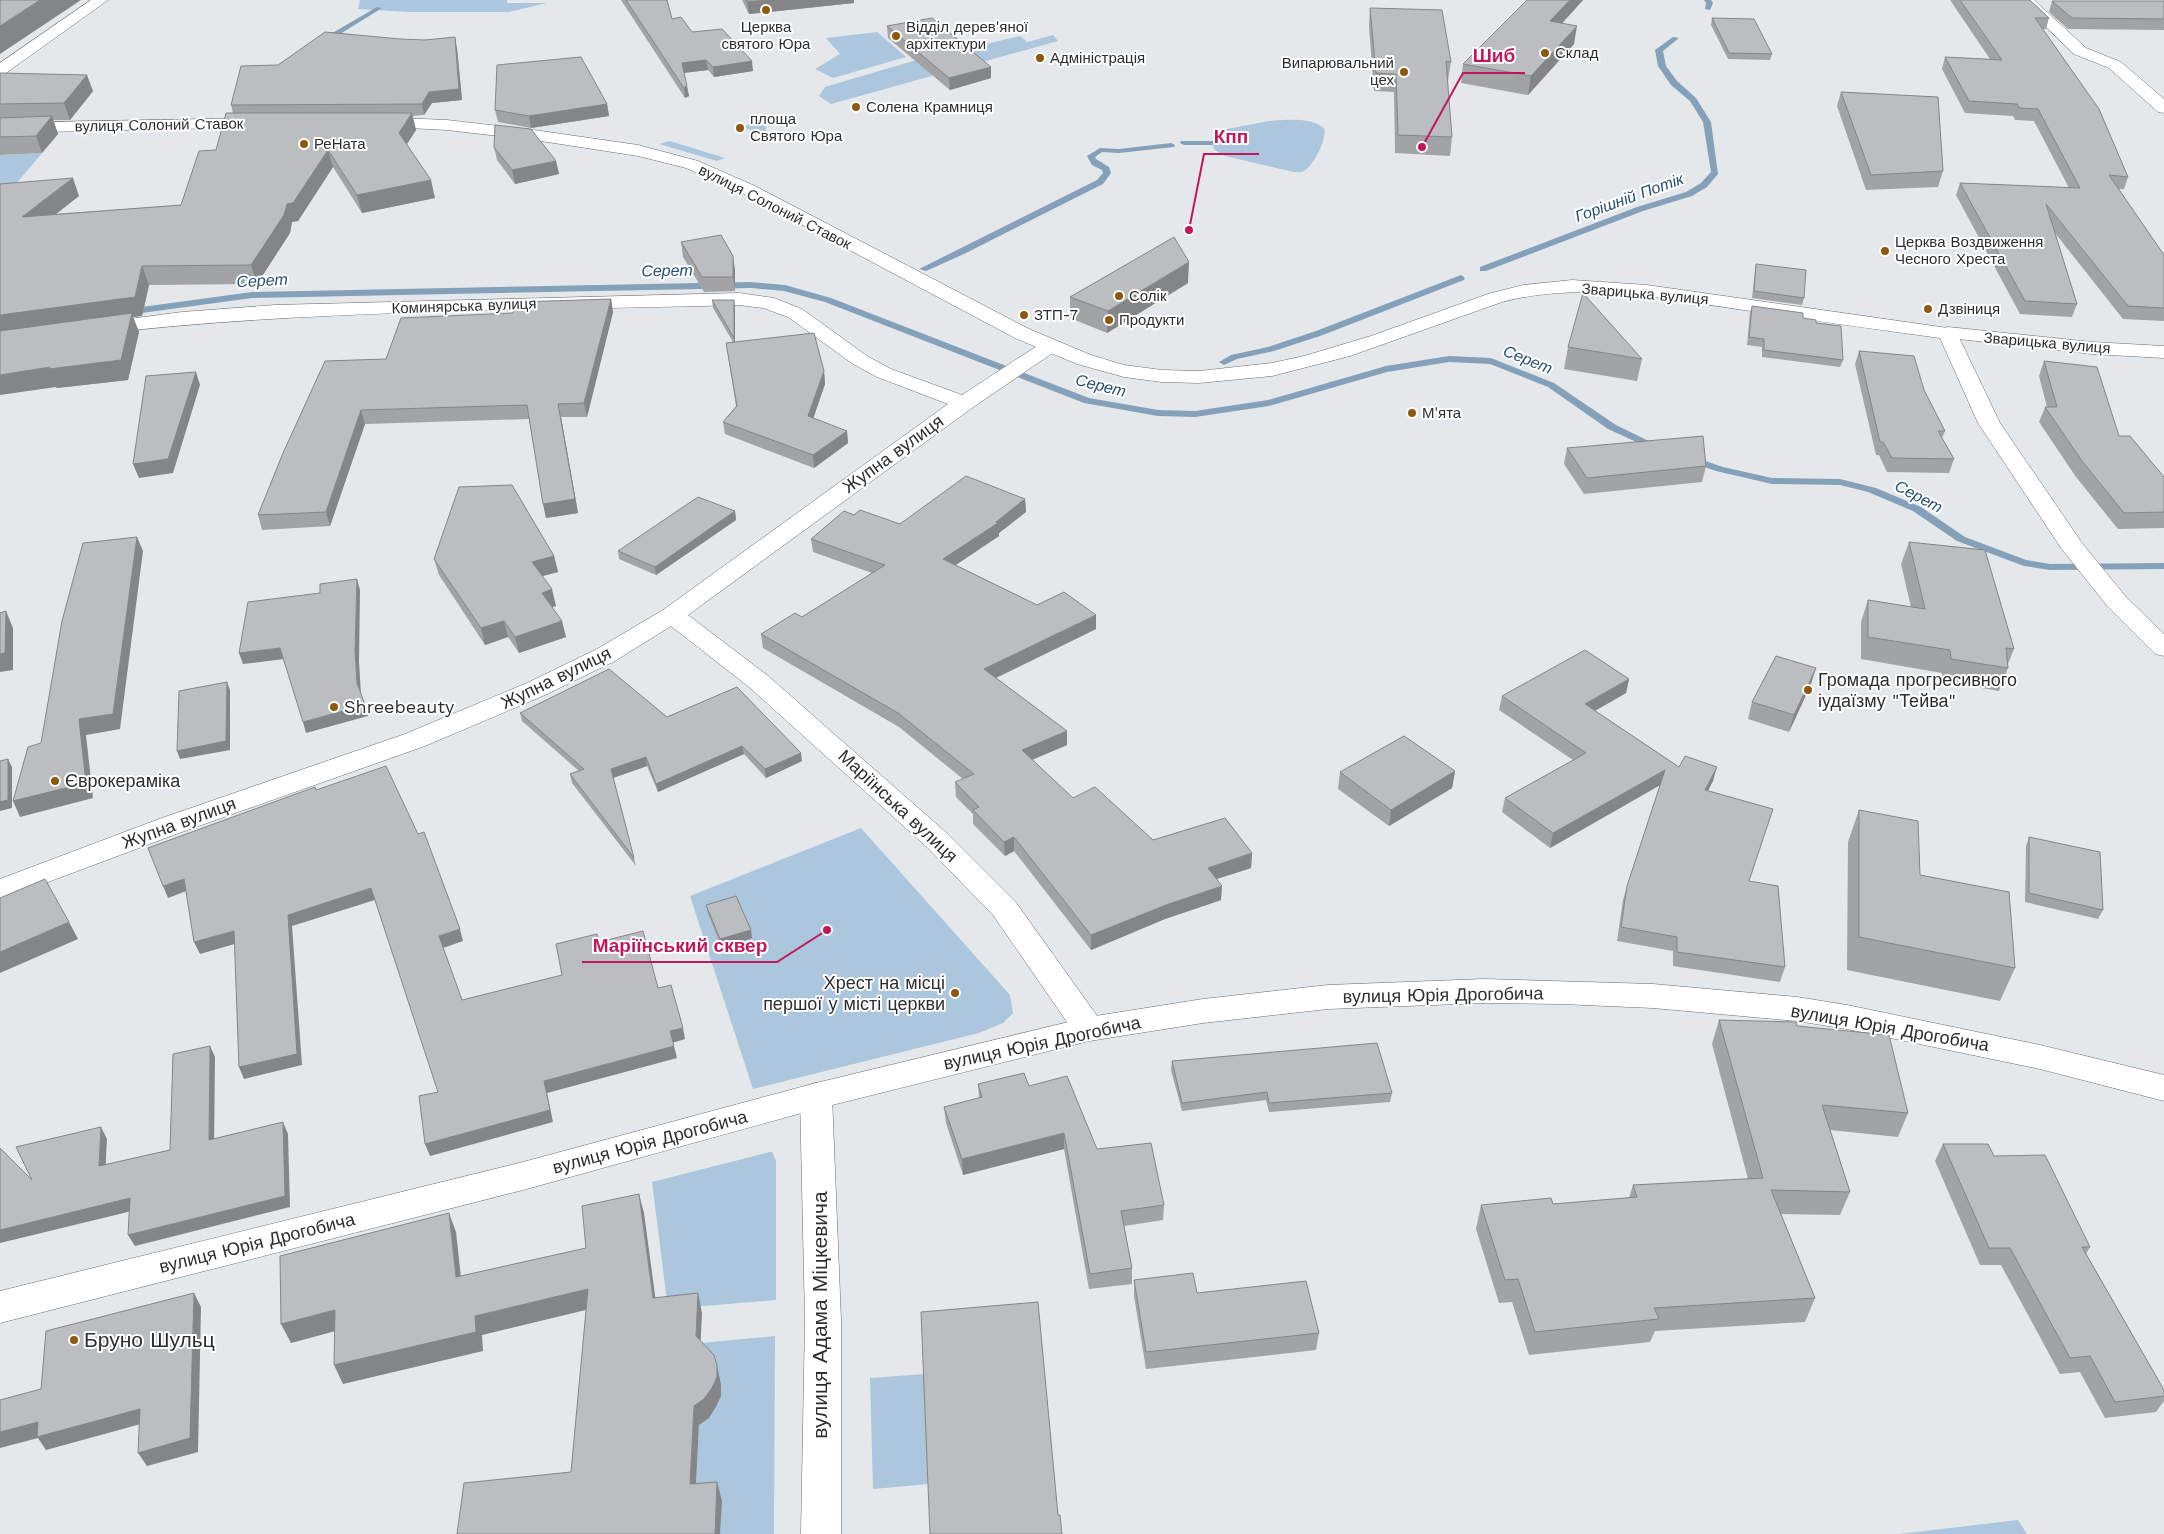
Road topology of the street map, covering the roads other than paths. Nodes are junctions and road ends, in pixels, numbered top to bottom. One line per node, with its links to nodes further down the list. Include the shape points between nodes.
1 (101, 0): 4 (street)
2 (2028, 2): 3 (street); 5 (street, via 2080,51 2115,65)
3 (2050, 5)
4 (0, 70)
5 (2164, 108)
6 (356, 122): 11 (street, вулиця Солоний Ставок, via 470,126 626,148 697,166 744,187 1000,323)
7 (280, 123): 8 (street, вулиця Солоний Ставок)
8 (0, 128)
9 (78, 331): 13 (street, Коминярська вулиця, via 275,311 739,299 767,302 795,313 860,360 884,373)
10 (1948, 333): 11 (street, Зварицька вулиця, via 1652,292 1580,287 1545,288 1505,295 1463,307 1398,334 1316,361 1239,375 1191,377 1122,370); 12 (street, Зварицька вулиця); 15 (street, via 1989,423 2073,548 2117,602)
11 (1050, 346): 13 (street, Жупна вулиця)
12 (2164, 352)
13 (964, 403): 14 (street, Жупна вулиця)
14 (672, 615): 16 (street, Жупна вулиця, via 606,655 468,719); 17 (street, Маріїнська вулиця, via 758,681 939,842 1004,908)
15 (2164, 648)
16 (0, 890)
17 (1089, 1029): 18 (street, вулиця Юрія Дрогобича, via 1203,1011 1395,993 1485,991 1653,996 1847,1017 2040,1057); 19 (street, вулиця Юрія Дрогобича)
18 (2164, 1088)
19 (816, 1096): 20 (street, вулиця Юрія Дрогобича, via 523,1176); 21 (street, вулиця Адама Міцкевича, via 823,1320)
20 (0, 1307)
21 (820, 1534)

